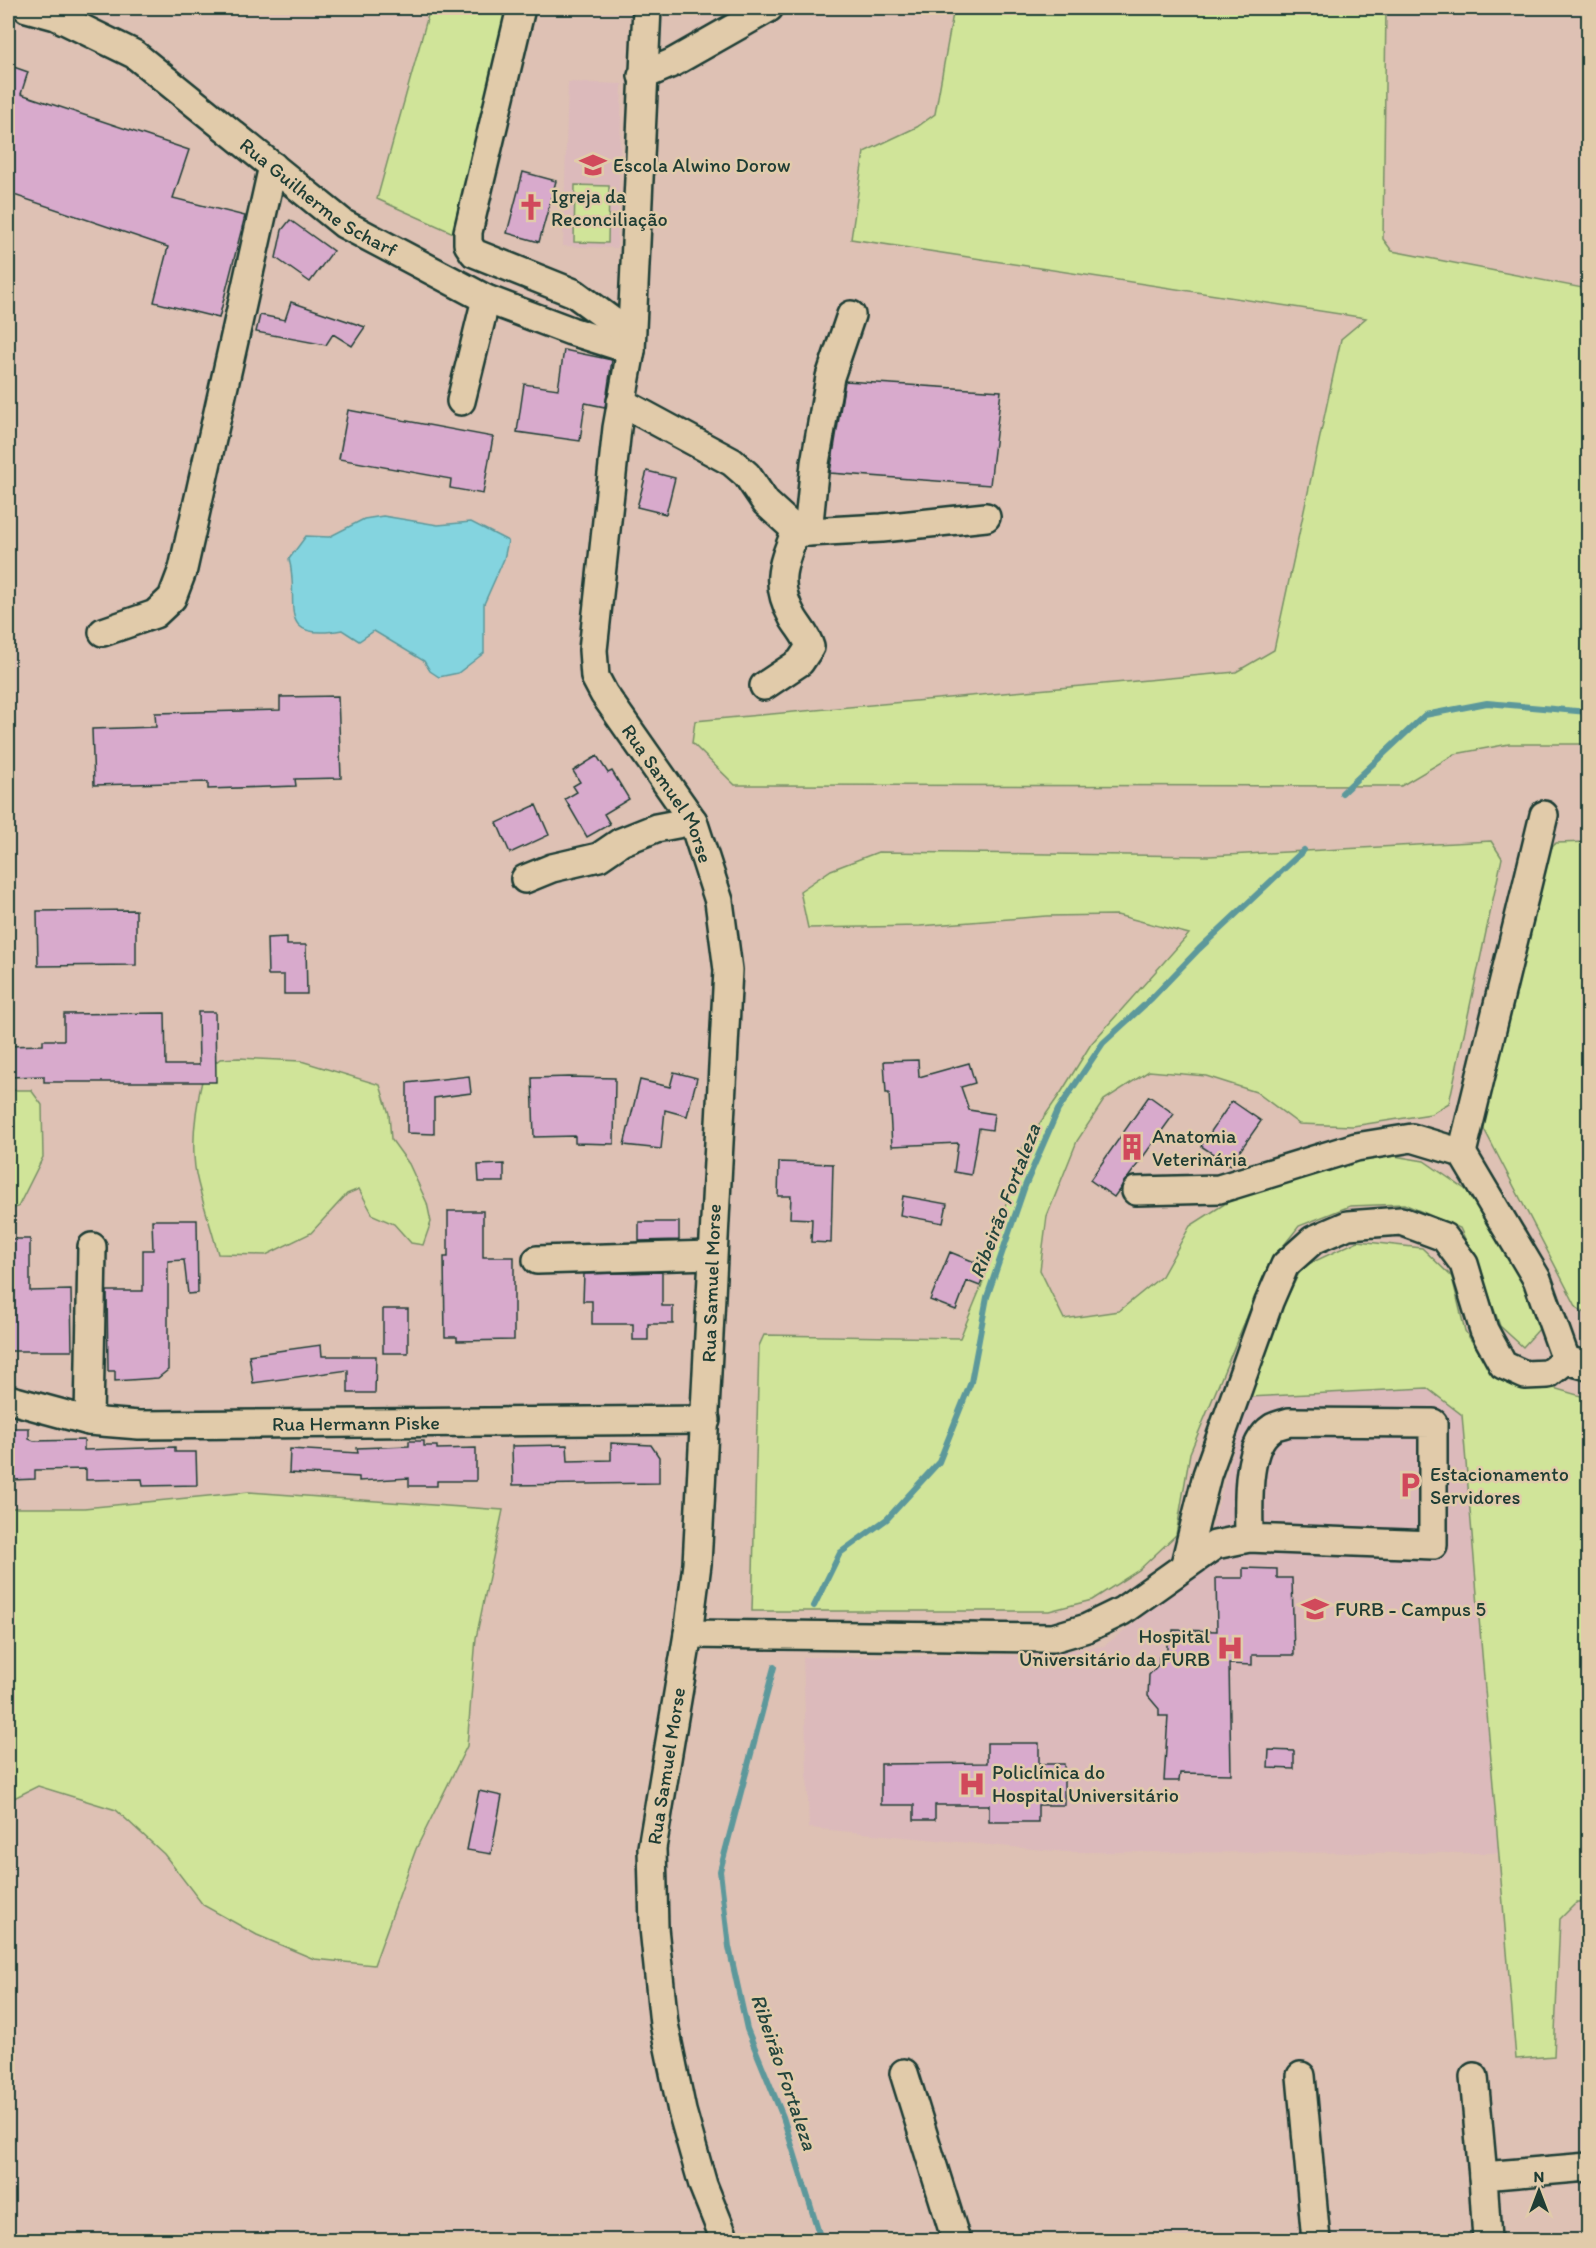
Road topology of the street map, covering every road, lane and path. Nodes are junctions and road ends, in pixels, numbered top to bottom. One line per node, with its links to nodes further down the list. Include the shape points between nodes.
1 (27, 8): 6 (street, Rua Guilherme Scharf, via 56,16 134,54)
2 (521, 8): 9 (street, via 468,244 474,253 574,293)
3 (647, 8): 5 (street, Rua Samuel Morse)
4 (769, 8): 5 (street)
5 (642, 76): 9 (street, Rua Samuel Morse)
6 (273, 166): 7 (street, Rua Guilherme Scharf, via 344,224); 14 (street, via 183,569 172,598 155,614)
7 (486, 299): 9 (street, Rua Guilherme Scharf, via 571,332); 10 (street)
8 (851, 315): 13 (street, via 830,377)
9 (631, 342): 11 (street, Rua Samuel Morse)
10 (461, 401)
11 (621, 402): 13 (street, via 732,462 747,475 766,503); 17 (street, Rua Samuel Morse, via 593,650 595,677)
12 (986, 517): 13 (street, via 882,528)
13 (802, 530): 15 (street, via 783,561 780,584 782,598 810,647 800,663)
14 (103, 632)
15 (764, 686)
16 (1544, 815): 19 (street)
17 (693, 821): 18 (street, via 656,828 621,842 599,857); 22 (street, Rua Samuel Morse, via 719,901 728,970)
18 (525, 879)
19 (1462, 1153): 20 (street, via 1412,1138 1356,1147 1219,1189); 24 (street, via 1537,1279)
20 (1137, 1191)
21 (92, 1247): 26 (street)
22 (712, 1255): 23 (street); 27 (street, Rua Samuel Morse)
23 (537, 1260)
24 (1577, 1363): 29 (street, via 1548,1374 1525,1375 1503,1365 1484,1330 1464,1264 1444,1237 1401,1221 1348,1225 1313,1240 1286,1265 1269,1302 1207,1475)
25 (8, 1399): 26 (street, Rua Hermann Piske)
26 (89, 1420): 27 (street, Rua Hermann Piske, via 151,1425)
27 (706, 1420): 30 (street, Rua Samuel Morse, via 697,1564)
28 (1249, 1538): 28 (street, via 1433,1545 1433,1423 1289,1422 1271,1428 1258,1444 1253,1461); 29 (street, via 1215,1545)
29 (1185, 1564): 30 (street, via 1122,1611 1087,1628 1053,1638)
30 (688, 1634): 36 (street, Rua Samuel Morse, via 652,1848 654,1928 664,2024 682,2111 703,2186)
31 (904, 2073): 37 (street)
32 (1301, 2076): 38 (street)
33 (1474, 2077): 35 (street)
34 (1588, 2167): 35 (street)
35 (1484, 2175): 39 (street)
36 (725, 2241)
37 (956, 2241)
38 (1316, 2241)
39 (1487, 2241)

